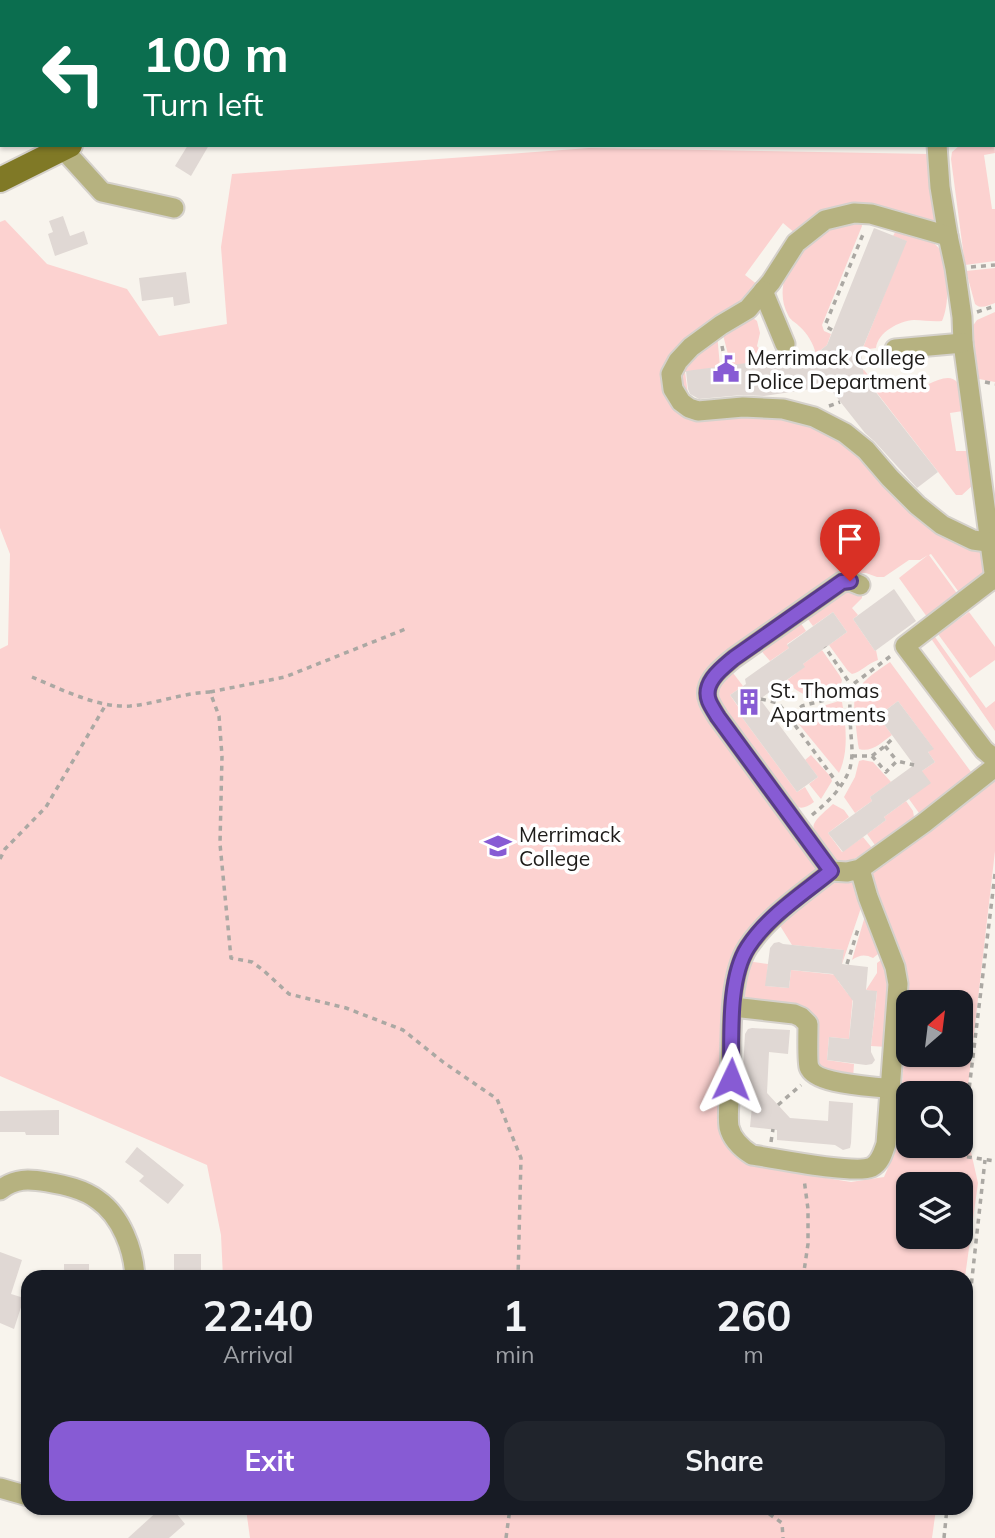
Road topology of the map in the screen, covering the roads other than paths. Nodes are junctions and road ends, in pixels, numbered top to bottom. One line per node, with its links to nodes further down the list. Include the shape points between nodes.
1 (67, 147): 3 (main road); 4 (street, via 102,192)
2 (937, 147): 5 (street)
3 (0, 180)
4 (174, 208)
5 (948, 236): 6 (street, via 871,214 825,220 796,243); 7 (street)
6 (762, 291): 8 (street); 11 (street, via 748,309 678,361 671,374 681,402 698,411 783,409 814,417 866,450 942,525 973,540)
7 (963, 343): 9 (street); 10 (street)
8 (785, 344)
9 (895, 349)
10 (989, 488): 11 (street)
11 (993, 543): 12 (street)
12 (995, 578): 14 (street, via 905,646)
13 (860, 585): 17 (street, via 842,582 734,658 708,686 708,699 718,717)
14 (995, 759)
15 (995, 767): 16 (street)
16 (860, 869): 17 (street); 19 (street, via 898,984)
17 (831, 871): 18 (street, via 785,908 747,949 737,972)
18 (733, 1007): 19 (street, via 801,1017 807,1024 808,1066 813,1075); 19 (street, via 729,1128 739,1147 752,1155 855,1170 873,1166 886,1144)
19 (891, 1089)
20 (0, 1190): 21 (street, via 26,1178 77,1188 99,1200 117,1219)
21 (134, 1270)
22 (0, 1488): 23 (street)
23 (21, 1494)

